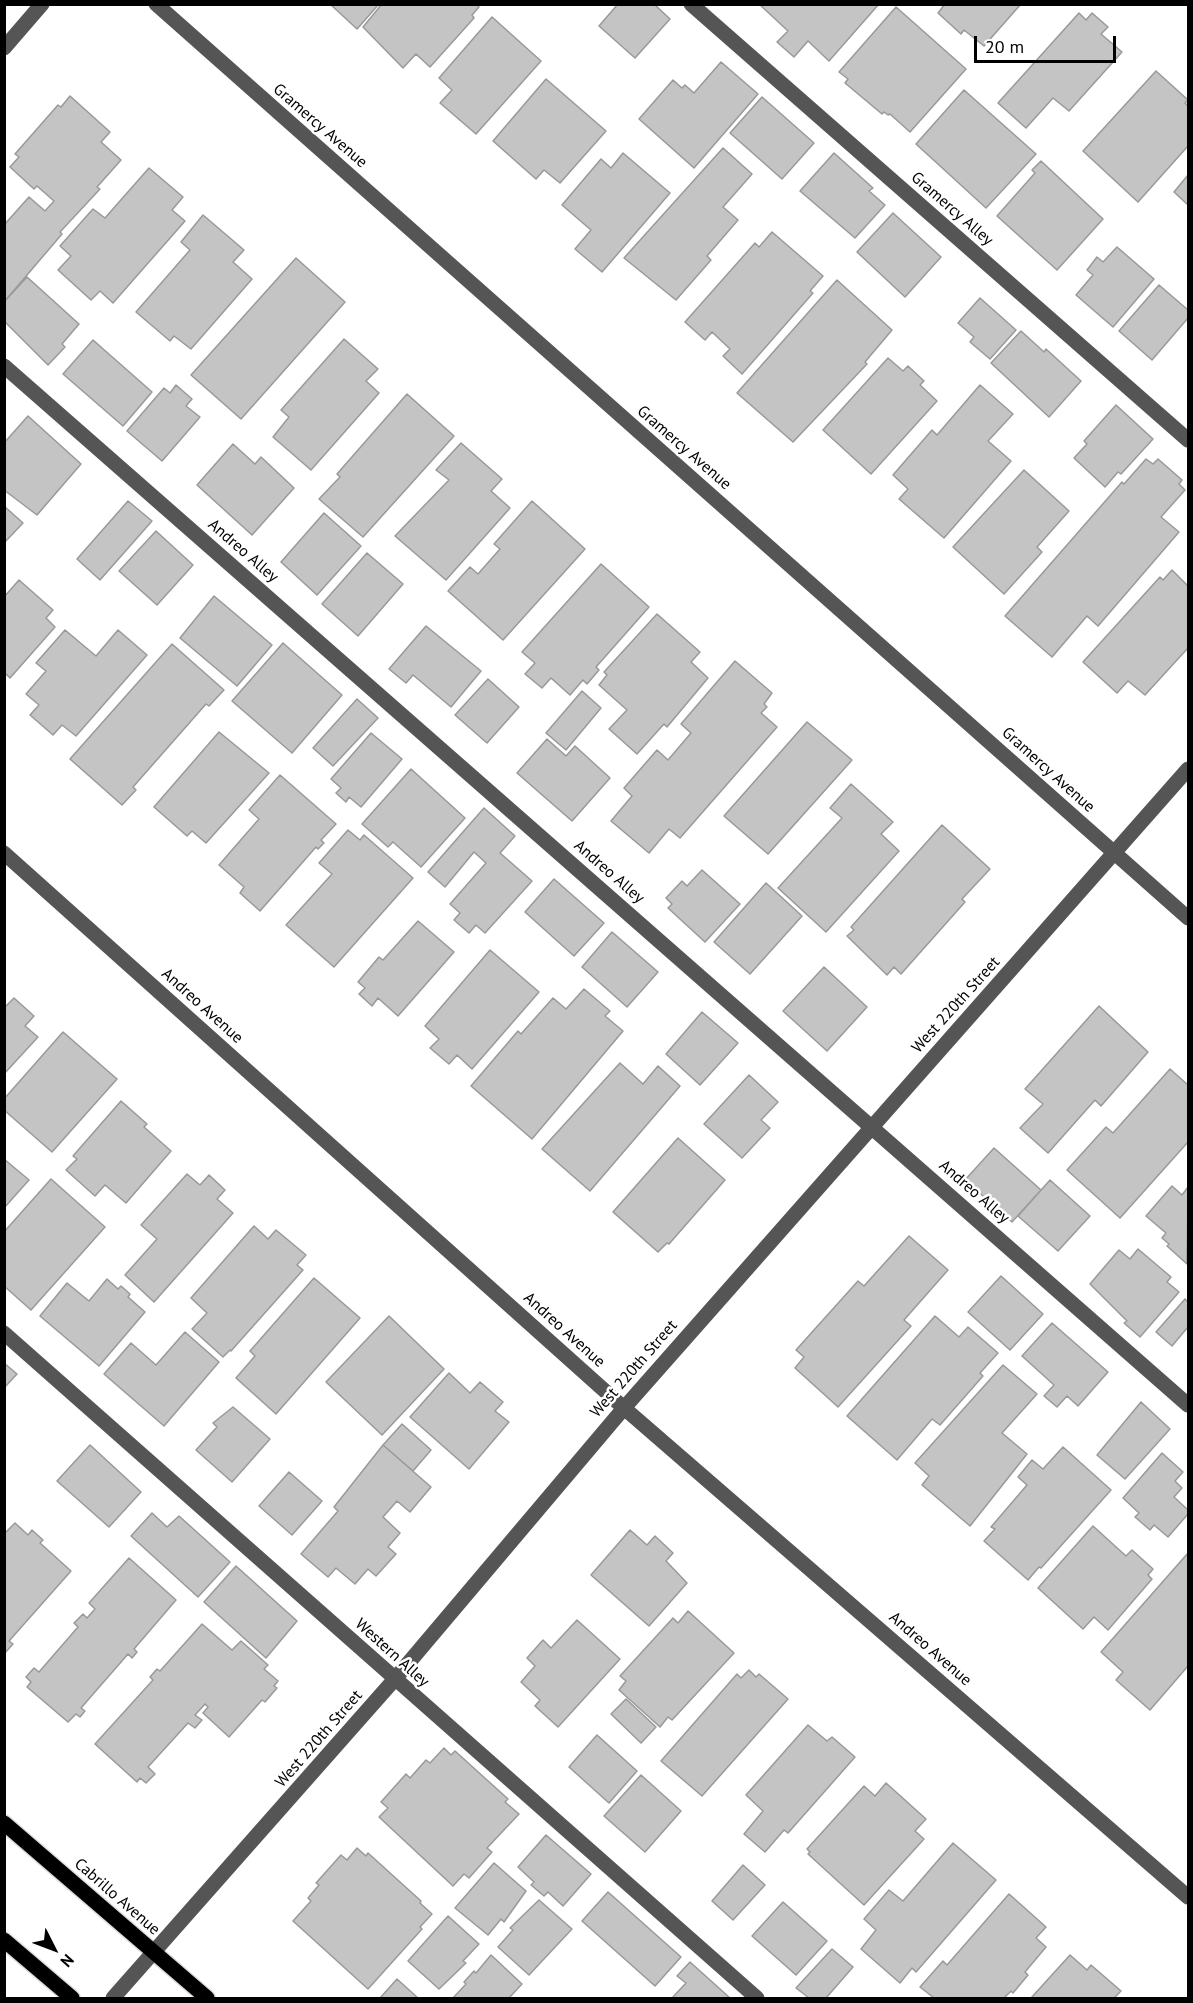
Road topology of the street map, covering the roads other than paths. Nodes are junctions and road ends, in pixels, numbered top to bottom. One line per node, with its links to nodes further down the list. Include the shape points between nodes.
1 (42, 4): 4 (street)
2 (156, 4): 9 (street, Gramercy Avenue)
3 (691, 4): 6 (street, Gramercy Alley)
4 (4, 48)
5 (4, 366): 11 (street, Andreo Alley)
6 (1188, 440)
7 (1188, 769): 9 (street, West 220th Street)
8 (4, 853): 14 (street, Andreo Avenue)
9 (1115, 853): 10 (street, Gramercy Avenue); 11 (street, West 220th Street)
10 (1188, 918)
11 (872, 1127): 13 (street, Andreo Alley); 14 (street, West 220th Street)
12 (4, 1333): 15 (street, Western Alley)
13 (1188, 1405)
14 (624, 1408): 15 (street, West 220th Street); 17 (street, Andreo Avenue)
15 (394, 1680): 19 (street, West 220th Street); 23 (street, Western Alley)
16 (4, 1822): 19 (main road, Cabrillo Avenue)
17 (1188, 1897)
18 (4, 1940): 20 (main road)
19 (154, 1953): 21 (street, West 220th Street); 22 (main road, Cabrillo Avenue)
20 (72, 1998)
21 (113, 1998)
22 (207, 1998)
23 (756, 1998)

